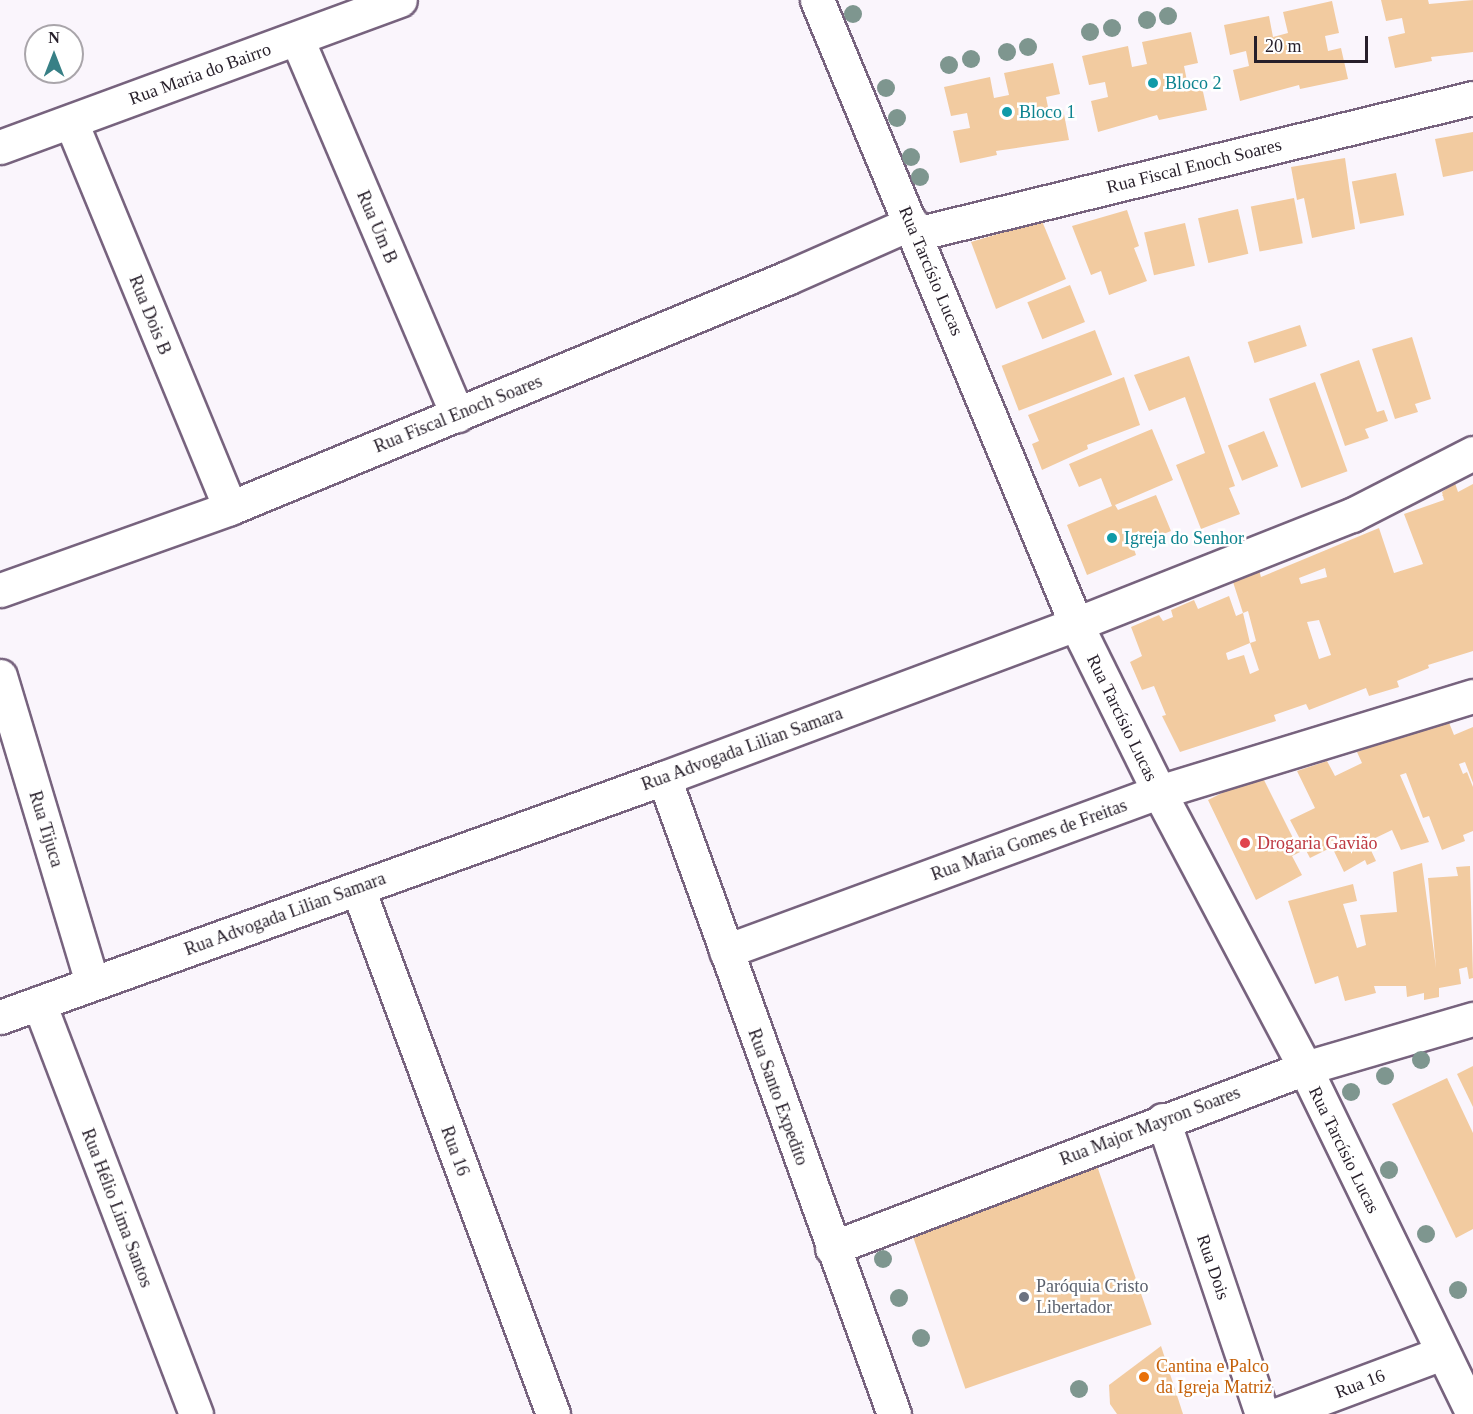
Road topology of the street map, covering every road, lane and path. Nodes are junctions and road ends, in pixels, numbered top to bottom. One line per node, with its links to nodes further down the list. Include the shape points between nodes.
1 (400, 0): 3 (street, Rua Maria do Bairro)
2 (818, 0): 7 (street, Rua Tarcísio Lucas)
3 (297, 39): 5 (street, Rua Maria do Bairro); 8 (street, Rua Um B)
4 (1473, 98): 7 (street, Rua Fiscal Enoch Soares)
5 (71, 122): 6 (street, Rua Maria do Bairro); 10 (street, Rua Dois B)
6 (0, 147)
7 (913, 228): 8 (street, Rua Fiscal Enoch Soares); 12 (street, Rua Tarcísio Lucas)
8 (457, 415): 10 (street, Rua Fiscal Enoch Soares)
9 (1473, 453): 12 (street, Rua Advogada Lilian Samara, via 1352,515)
10 (230, 508): 11 (street, Rua Fiscal Enoch Soares)
11 (0, 590)
12 (1076, 624): 15 (street, Rua Advogada Lilian Samara); 16 (street, Rua Tarcísio Lucas)
13 (0, 676): 19 (street, Rua Tijuca)
14 (1473, 696): 16 (street, Rua Maria Gomes de Freitas)
15 (664, 778): 17 (street, Rua Advogada Lilian Samara); 18 (street, Rua Santo Expedito)
16 (1159, 792): 18 (street, Rua Maria Gomes de Freitas); 23 (street, Rua Tarcísio Lucas)
17 (358, 889): 19 (street, Rua Advogada Lilian Samara); 28 (street, Rua 16)
18 (726, 951): 25 (street, Rua Santo Expedito)
19 (92, 982): 20 (street, Rua Advogada Lilian Samara)
20 (39, 1003): 21 (street, Rua Advogada Lilian Samara); 27 (street, Rua Hélio Lima Santos)
21 (0, 1017)
22 (1473, 1019): 23 (street, Rua Major Mayron Soares)
23 (1305, 1068): 24 (street, Rua Major Mayron Soares); 26 (street, Rua Tarcísio Lucas)
24 (1163, 1120): 25 (street, Rua Major Mayron Soares); 30 (street, Rua Dois)
25 (832, 1248): 29 (street, Rua Santo Expedito)
26 (1442, 1353): 31 (street, Rua 16); 32 (street, Rua Tarcísio Lucas)
27 (196, 1414)
28 (553, 1414)
29 (894, 1414)
30 (1262, 1414)
31 (1279, 1414)
32 (1473, 1414)

